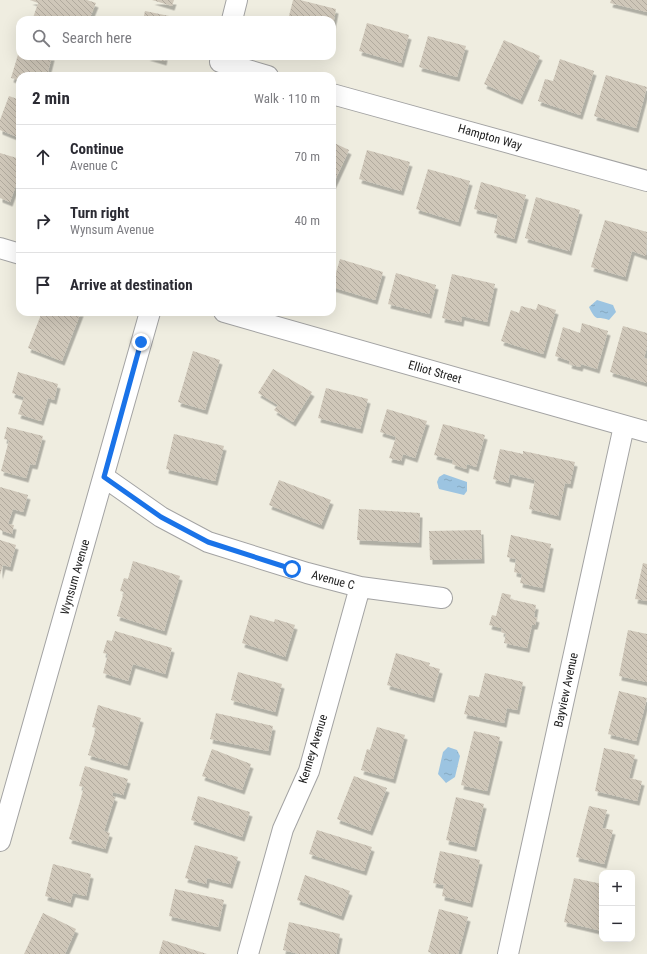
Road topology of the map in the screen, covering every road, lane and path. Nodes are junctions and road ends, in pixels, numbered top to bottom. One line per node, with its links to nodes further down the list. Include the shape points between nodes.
1 (237, 0): 2 (street)
2 (233, 16)
3 (219, 65): 4 (street)
4 (250, 72)
5 (336, 95): 6 (street, Hampton Way)
6 (647, 181)
7 (0, 248): 8 (street)
8 (16, 253)
9 (149, 316): 13 (street, Wynsum Avenue)
10 (238, 316): 11 (street, Elliot Street)
11 (624, 426): 12 (street, Elliot Street); 18 (street, Bayview Avenue)
12 (647, 432)
13 (104, 477): 14 (street, Avenue C, via 161,517 208,542); 16 (street, Wynsum Avenue)
14 (360, 587): 15 (street, Avenue C); 17 (street, Kenney Avenue, via 309,771 283,829)
15 (442, 598)
16 (0, 841)
17 (248, 954)
18 (508, 954)

